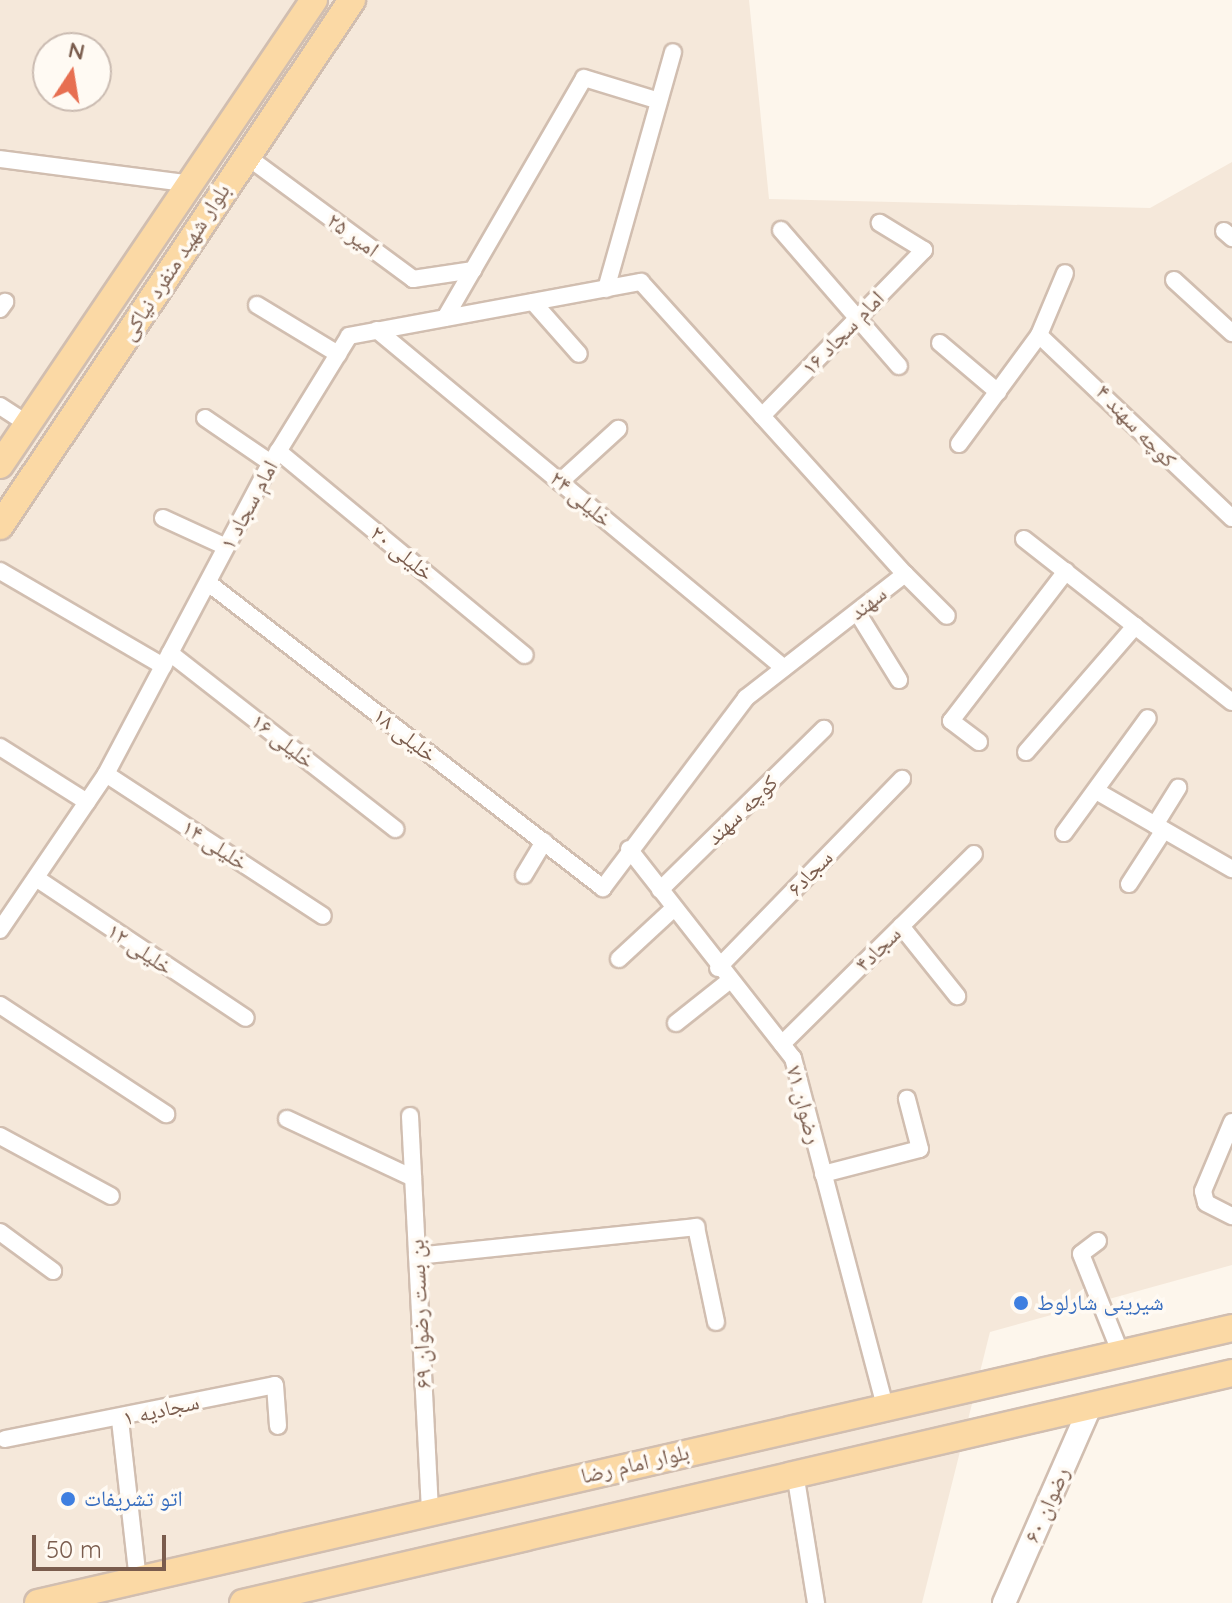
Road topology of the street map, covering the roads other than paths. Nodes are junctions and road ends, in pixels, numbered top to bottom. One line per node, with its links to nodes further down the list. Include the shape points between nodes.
1 (314, 0): 5 (main road, بلوار شهید منفرد نیاکی)
2 (352, 0): 6 (main road, بلوار شهید منفرد نیاکی)
3 (673, 52): 4 (street)
4 (659, 101): 11 (street, via 584,78); 15 (street)
5 (219, 135): 6 (main road); 8 (main road, بلوار شهید منفرد نیاکی)
6 (245, 155): 11 (street, امیر ۲۵, via 413,279); 39 (main road, بلوار شهید منفرد نیاکی)
7 (0, 159): 8 (street)
8 (184, 183): 31 (main road, بلوار شهید منفرد نیاکی)
9 (880, 223): 19 (street, امام سجاد ۱۶, via 924,250)
10 (781, 230): 19 (street)
11 (473, 270): 18 (street)
12 (1065, 273): 22 (street)
13 (1174, 280): 21 (street)
14 (641, 282): 15 (street, امام سجاد ۱); 29 (street, سهند)
15 (606, 289): 16 (street, امام سجاد ۱)
16 (533, 302): 18 (street, امام سجاد ۱); 25 (street)
17 (257, 305): 24 (street)
18 (445, 318): 20 (street, امام سجاد ۱)
19 (857, 318): 26 (street); 29 (street, امام سجاد ۱۶)
20 (377, 330): 24 (street, امام سجاد ۱, via 349,336); 36 (street, خلیلی ۲۴)
21 (1232, 333)
22 (1039, 335): 27 (street); 38 (street, کوچه سهند ۴)
23 (940, 343): 27 (street)
24 (338, 354): 34 (street, امام سجاد ۱)
25 (579, 354)
26 (899, 366)
27 (998, 392): 33 (street)
28 (0, 406): 31 (street)
29 (762, 416): 44 (street, سهند)
30 (205, 418): 34 (street, خلیلی ۲۰)
31 (28, 424): 35 (main road, بلوار شهید منفرد نیاکی)
32 (618, 429): 36 (street)
33 (959, 444)
34 (274, 457): 41 (street, امام سجاد ۱); 49 (street, خلیلی ۲۰)
35 (0, 465)
36 (560, 482): 51 (street, خلیلی ۲۴)
37 (163, 518): 41 (street)
38 (1232, 518)
39 (0, 526)
40 (1024, 539): 43 (street)
41 (226, 547): 45 (street, امام سجاد ۱)
42 (0, 571): 50 (street, خلیلی ۱۶)
43 (1066, 571): 48 (street); 56 (street, via 951,721)
44 (905, 574): 46 (street, سهند); 47 (street)
45 (208, 583): 50 (street, امام سجاد ۱); 67 (street, خلیلی ۱۸)
46 (857, 612): 51 (street, سهند); 52 (street)
47 (947, 616)
48 (1135, 626): 53 (street); 58 (street)
49 (525, 655)
50 (167, 659): 59 (street, امام سجاد ۱); 65 (street, خلیلی ۱۶)
51 (784, 668): 68 (street, سهند, via 746,698)
52 (899, 680)
53 (1232, 702)
54 (1148, 718): 62 (street)
55 (824, 729): 75 (street, كوچه سهند)
56 (979, 742)
57 (0, 747): 63 (street)
58 (1026, 752)
59 (106, 774): 63 (street, امام سجاد ۱); 77 (street, خلیلی ۱۴)
60 (902, 779): 81 (street, سجاد۶)
61 (1178, 788): 64 (street)
62 (1098, 792): 64 (street); 66 (street)
63 (87, 802): 72 (street, امام سجاد ۱)
64 (1160, 828): 70 (street); 73 (street)
65 (395, 829)
66 (1064, 833)
67 (544, 842): 71 (street); 74 (street, خلیلی ۱۸)
68 (629, 849): 74 (street, سهند); 75 (street, رضوان ۷۱)
69 (974, 854): 78 (street, سجاد۴)
70 (1232, 869)
71 (524, 875)
72 (36, 878): 79 (street, امام سجاد ۱); 85 (street, خلیلی ۱۲)
73 (1129, 884)
74 (603, 888)
75 (660, 890): 76 (street, رضوان ۷۱)
76 (674, 908): 80 (street); 81 (street, رضوان ۷۱)
77 (323, 916)
78 (901, 926): 83 (street); 87 (street, سجاد۴)
79 (0, 930)
80 (619, 959)
81 (718, 968): 82 (street, رضوان ۷۱)
82 (729, 981): 86 (street); 87 (street, رضوان ۷۱)
83 (957, 996)
84 (0, 1005): 89 (street)
85 (246, 1018)
86 (676, 1023)
87 (782, 1044): 94 (street, رضوان ۷۱, via 793,1058)
88 (907, 1099): 94 (street, via 920,1149)
89 (166, 1114)
90 (410, 1116): 95 (street, بن بست رضوان ۶۹)
91 (287, 1119): 95 (street)
92 (1232, 1122): 97 (street, via 1203,1198)
93 (0, 1136): 96 (street)
94 (823, 1174): 106 (street, رضوان ۷۱)
95 (413, 1178): 100 (street, بن بست رضوان ۶۹)
96 (111, 1196)
97 (1232, 1216)
98 (0, 1232): 101 (street)
99 (1098, 1241): 104 (street, via 1081,1254)
100 (417, 1256): 102 (street, via 696,1227); 112 (street, بن بست رضوان ۶۹)
101 (53, 1271)
102 (716, 1322)
103 (1232, 1328): 104 (main road, بلوار امام رضا)
104 (1121, 1354): 106 (main road, بلوار امام رضا)
105 (1232, 1373): 107 (main road, بلوار امام رضا)
106 (885, 1407): 112 (main road, بلوار امام رضا)
107 (1090, 1407): 111 (main road, بلوار امام رضا); 117 (main road, رضوان ۶۰)
108 (120, 1420): 109 (street, سجادیه ۱, via 275,1385); 110 (street, سجادیه ۱); 113 (street)
109 (278, 1426)
110 (5, 1439)
111 (795, 1473): 115 (main road, بلوار امام رضا); 116 (street)
112 (430, 1511): 113 (main road, بلوار امام رضا)
113 (138, 1581): 114 (main road, بلوار امام رضا)
114 (38, 1603)
115 (243, 1603)
116 (816, 1603)
117 (1004, 1603)

